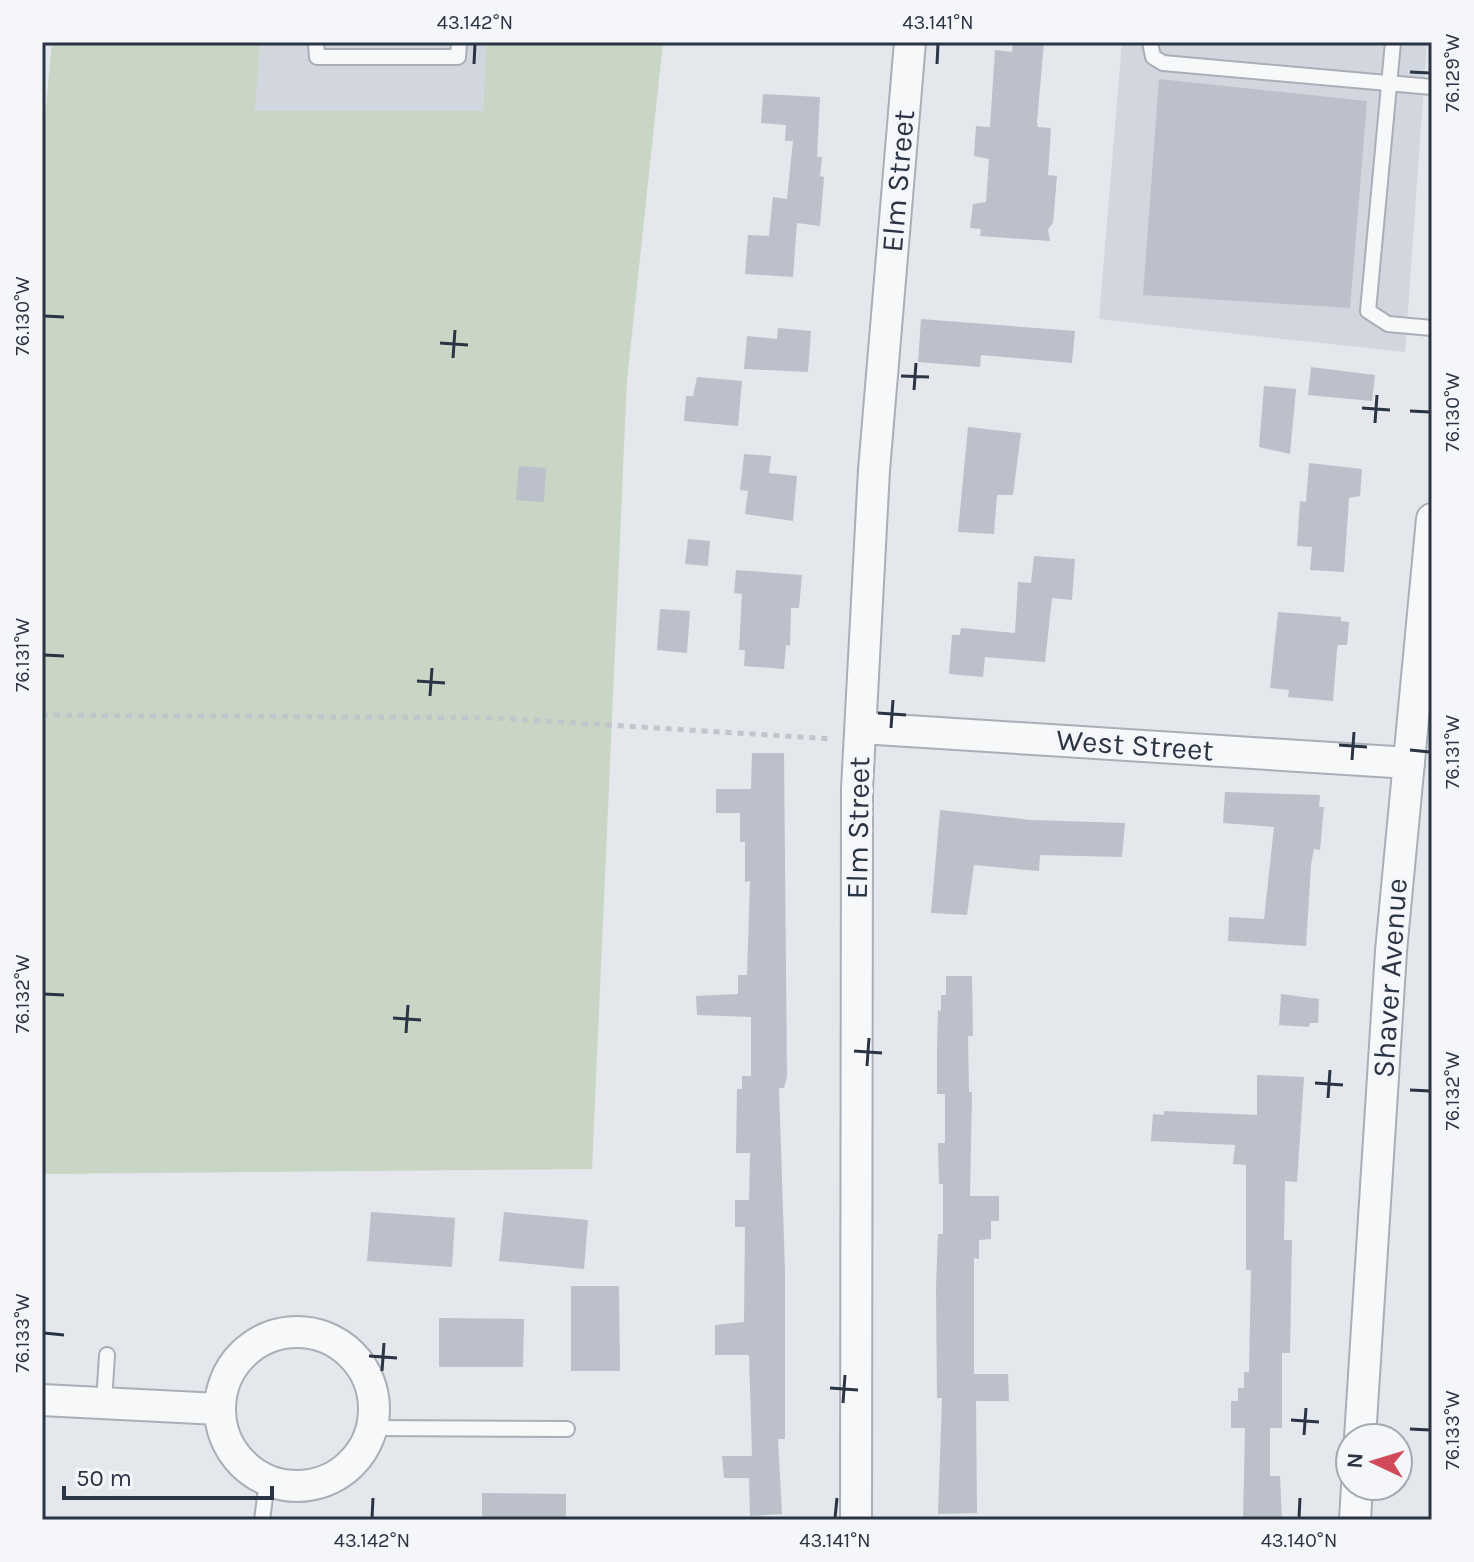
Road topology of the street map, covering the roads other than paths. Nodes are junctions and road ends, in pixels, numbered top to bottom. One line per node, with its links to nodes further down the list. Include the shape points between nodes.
1 (316, 42): 2 (lane, via 317,57 458,57)
2 (459, 42)
3 (910, 42): 10 (street, Elm Street, via 874,470)
4 (1150, 42): 6 (lane, via 1153,57 1163,63)
5 (1393, 42): 6 (lane)
6 (1390, 83): 7 (lane); 8 (lane, via 1368,311 1388,324)
7 (1432, 87)
8 (1432, 328)
9 (1432, 519): 11 (street, Shaver Avenue)
10 (860, 734): 11 (street, West Street); 21 (street, Elm Street)
11 (1409, 763): 16 (street, Shaver Avenue, via 1391,951)
12 (107, 1355): 14 (lane)
13 (42, 1400): 14 (street)
14 (104, 1403): 15 (street)
15 (219, 1409): 17 (street, via 225,1379 242,1354 267,1337 297,1331 327,1337 352,1354 369,1380 375,1410); 19 (street, via 225,1439 241,1465)
16 (1361, 1422)
17 (371, 1428): 18 (lane); 19 (street, via 352,1465 326,1482 296,1488)
18 (567, 1429)
19 (267, 1482): 20 (lane)
20 (262, 1520)
21 (856, 1520)

